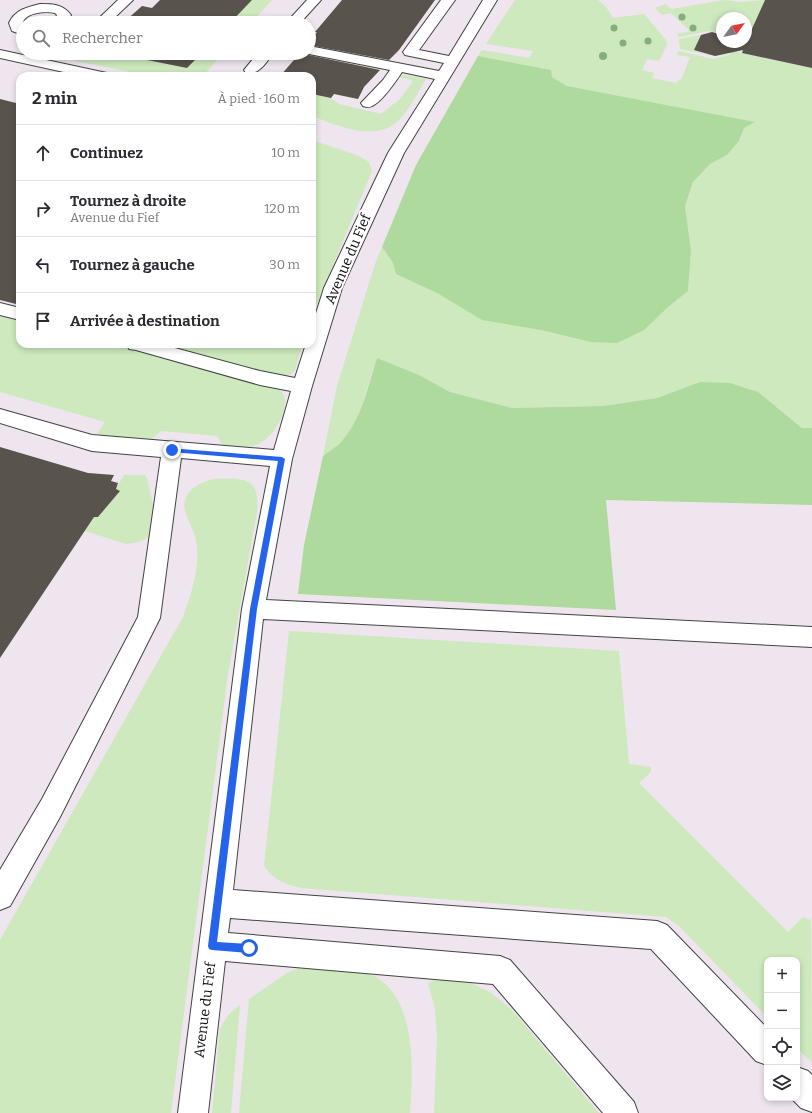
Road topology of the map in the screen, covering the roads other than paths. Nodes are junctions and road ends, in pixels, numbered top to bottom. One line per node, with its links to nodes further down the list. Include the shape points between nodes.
1 (126, 0): 7 (street)
2 (314, 0): 8 (street)
3 (448, 0): 12 (street)
4 (490, 0): 18 (street, Avenue du Fief)
5 (60, 4): 6 (street); 9 (street, via 23,9 16,13 10,21)
6 (64, 16)
7 (108, 16)
8 (299, 16)
9 (16, 29)
10 (316, 39): 12 (street, via 393,54)
11 (316, 51): 17 (street)
12 (410, 52): 18 (street)
13 (0, 54): 14 (street)
14 (16, 57)
15 (28, 60): 20 (street)
16 (260, 60): 19 (street)
17 (399, 67): 18 (street); 21 (street, via 388,83)
18 (448, 68): 24 (street, Avenue du Fief, via 396,153 337,281)
19 (251, 70)
20 (83, 72)
21 (368, 103)
22 (0, 309): 23 (street)
23 (16, 313)
24 (316, 344)
25 (151, 348): 27 (street, via 260,378)
26 (315, 348): 27 (street, Avenue du Fief)
27 (302, 386): 30 (street, Avenue du Fief)
28 (0, 416): 29 (street, via 92,443)
29 (172, 450): 30 (street); 33 (street, via 149,618 51,808)
30 (282, 459): 31 (street, Avenue du Fief)
31 (253, 609): 32 (street); 34 (street, Avenue du Fief)
32 (812, 637)
33 (0, 896)
34 (218, 903): 35 (street, Avenue du Fief); 36 (street, via 657,936)
35 (212, 946): 39 (street, Avenue du Fief); 40 (street, via 500,970)
36 (764, 1047)
37 (800, 1085): 38 (street)
38 (812, 1097)
39 (193, 1113)
40 (623, 1113)

